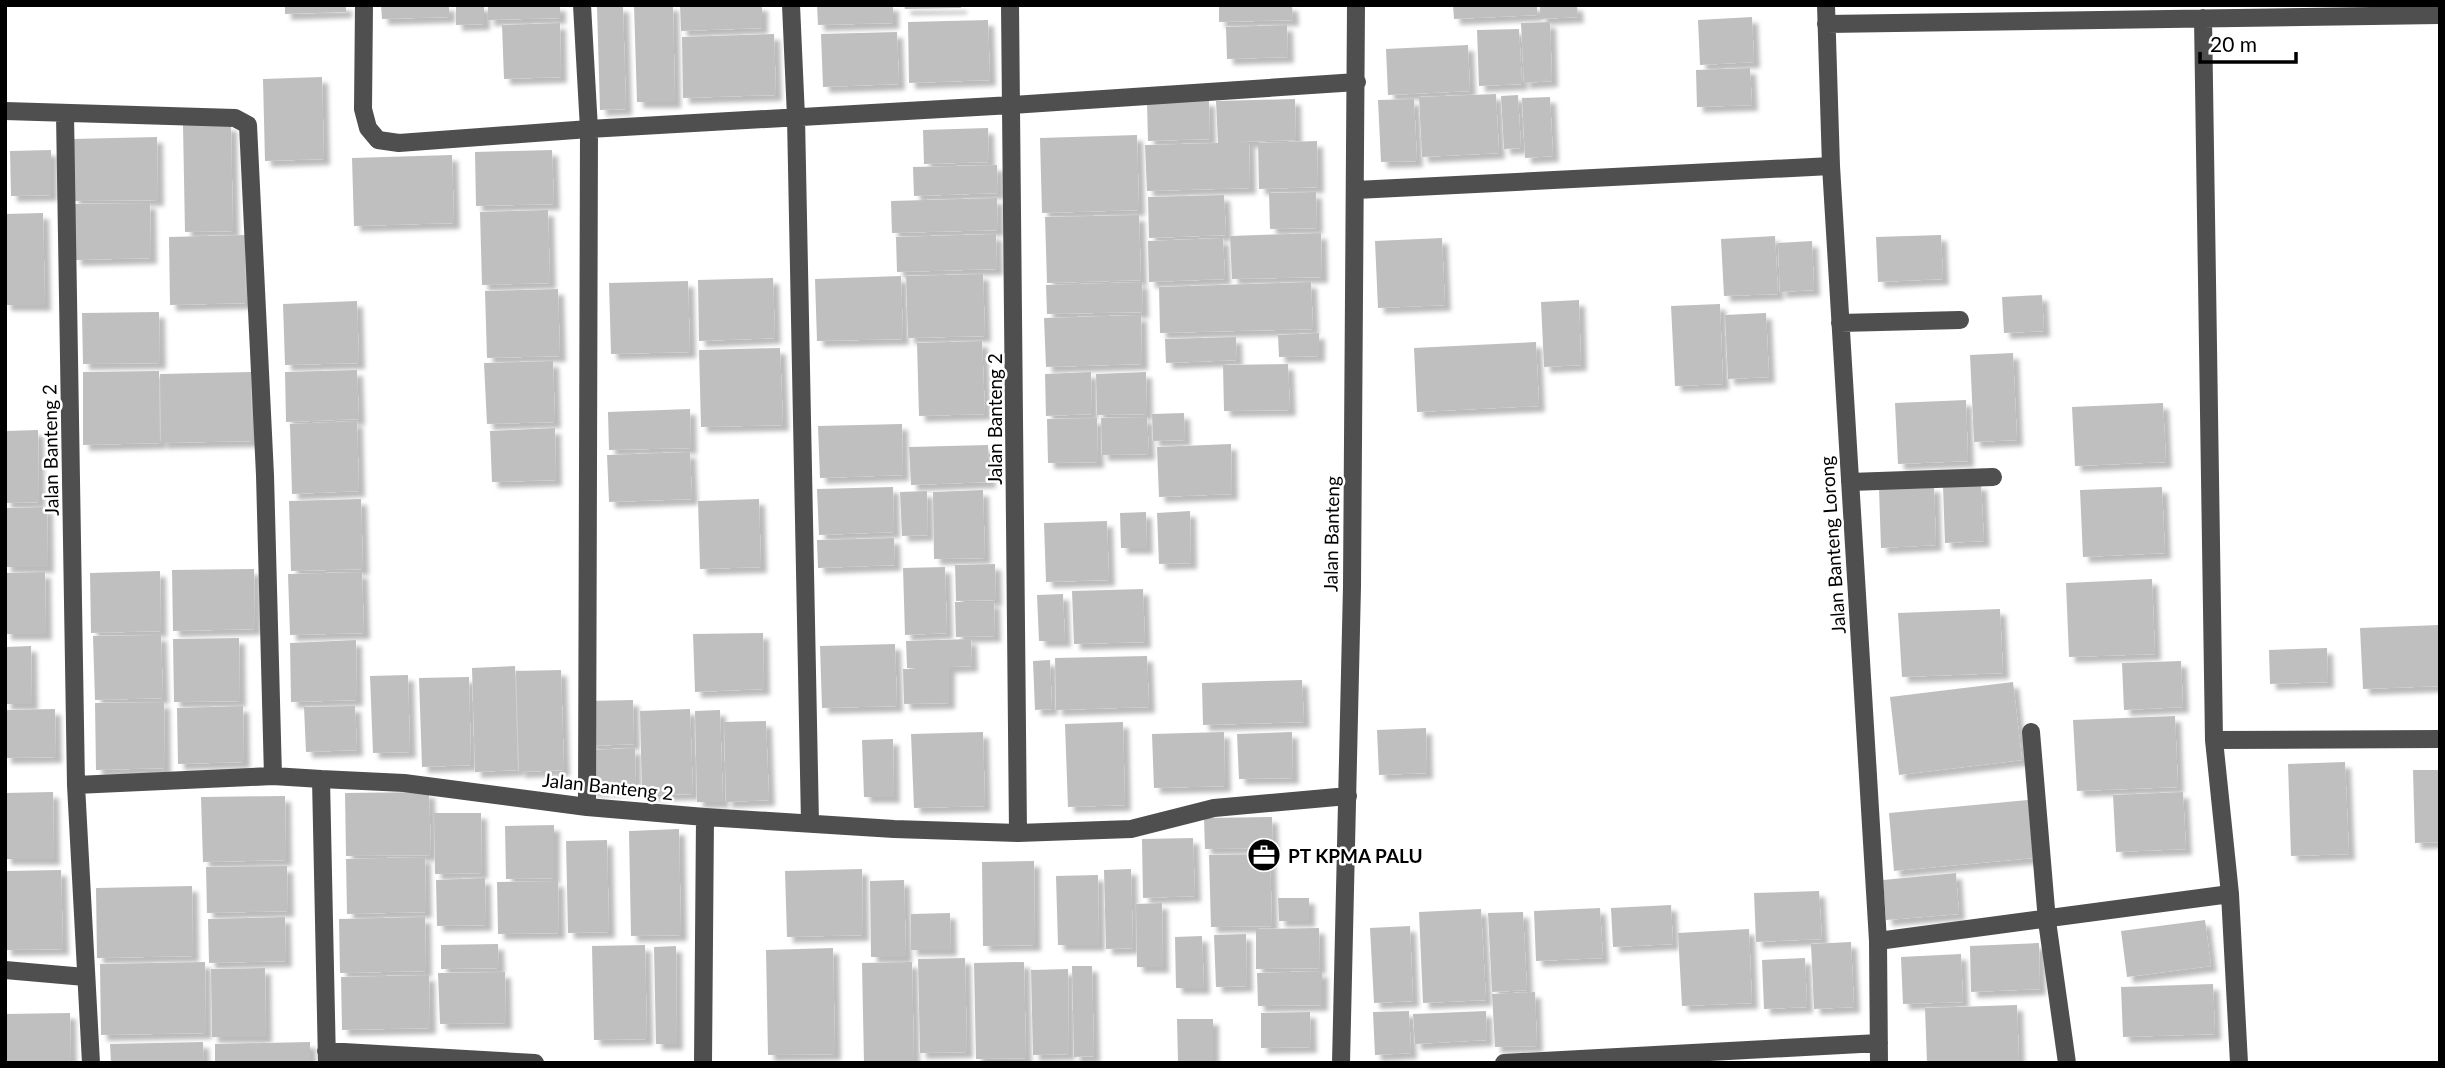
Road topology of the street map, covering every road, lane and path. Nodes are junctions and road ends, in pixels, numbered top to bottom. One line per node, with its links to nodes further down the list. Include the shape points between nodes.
1 (365, 5): 17 (street, via 363,109 368,128 378,140 399,143)
2 (582, 5): 17 (street)
3 (791, 5): 16 (street)
4 (1010, 5): 13 (street, Jalan Banteng 2)
5 (1356, 5): 12 (street, Jalan Banteng)
6 (1826, 5): 11 (street, Jalan Banteng Lorong)
7 (2380, 11): 9 (street); 10 (street)
8 (2097, 13): 10 (street); 11 (street)
9 (2440, 15)
10 (2203, 18): 26 (street)
11 (1826, 24): 18 (street, Jalan Banteng Lorong)
12 (1357, 82): 13 (street); 19 (street, Jalan Banteng)
13 (1012, 105): 16 (street); 34 (street, Jalan Banteng 2)
14 (5, 111): 15 (street)
15 (65, 114): 27 (street, via 235,118 248,125 265,475); 29 (street, Jalan Banteng 2)
16 (796, 117): 17 (street); 33 (street)
17 (589, 129): 31 (street)
18 (1831, 166): 19 (street); 21 (street, Jalan Banteng Lorong)
19 (1356, 190): 30 (street, Jalan Banteng)
20 (1960, 320): 21 (street)
21 (1840, 323): 23 (street, Jalan Banteng Lorong)
22 (1993, 477): 23 (street)
23 (1850, 482): 37 (street, Jalan Banteng Lorong)
24 (2031, 732): 36 (street)
25 (2440, 739): 26 (street)
26 (2214, 740): 35 (street)
27 (273, 776): 28 (street, Jalan Banteng 2); 29 (street, Jalan Banteng 2)
28 (321, 779): 31 (street, Jalan Banteng 2, via 404,783); 41 (street)
29 (76, 785): 39 (street, Jalan Banteng 2)
30 (1348, 796): 34 (street, Jalan Banteng 2, via 1214,808 1130,829); 45 (street, Jalan Banteng)
31 (587, 807): 32 (street, Jalan Banteng 2)
32 (705, 817): 33 (street, Jalan Banteng 2); 44 (street)
33 (810, 823): 34 (street, Jalan Banteng 2)
34 (1018, 833)
35 (2230, 894): 36 (street); 49 (street)
36 (2047, 920): 37 (street); 48 (street)
37 (1878, 941): 40 (street, Jalan Banteng Lorong)
38 (5, 970): 39 (street)
39 (85, 977): 42 (street, Jalan Banteng 2)
40 (1879, 1043): 46 (street); 47 (street, Jalan Banteng Lorong)
41 (326, 1057): 43 (street)
42 (91, 1063)
43 (535, 1063)
44 (704, 1063)
45 (1341, 1063)
46 (1504, 1063)
47 (1879, 1063)
48 (2067, 1063)
49 (2239, 1063)

